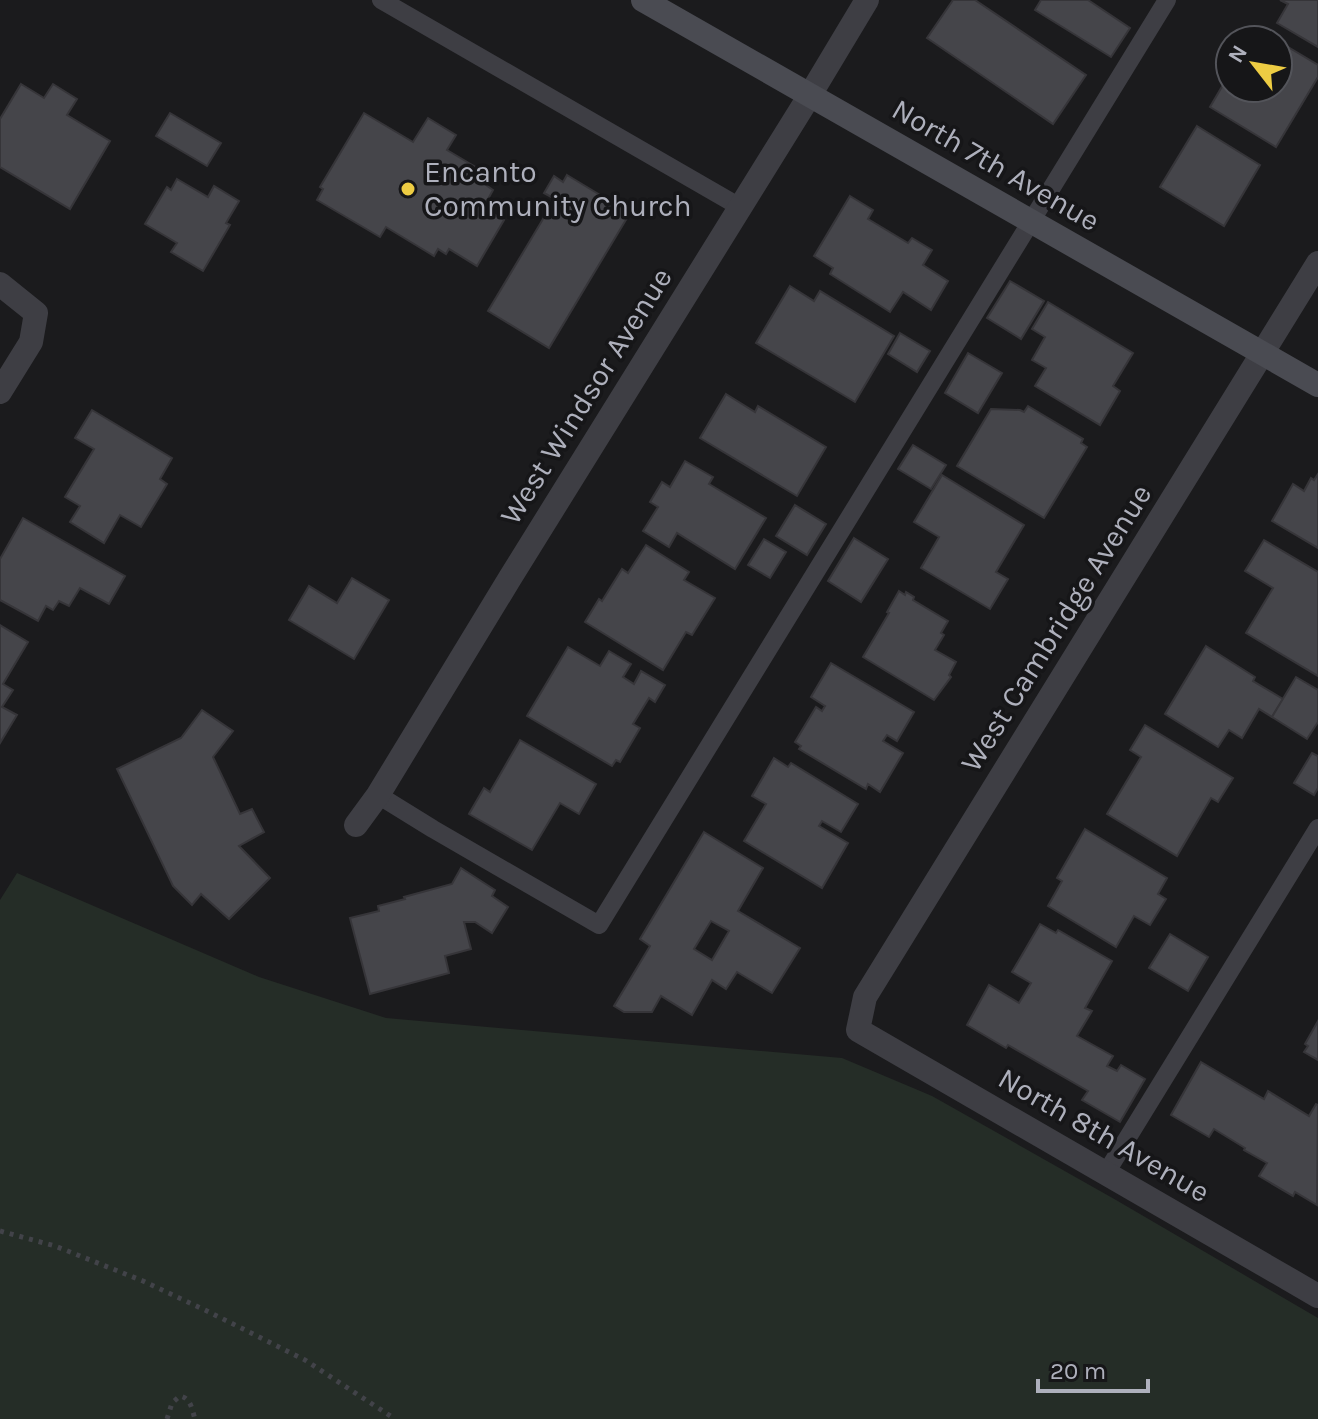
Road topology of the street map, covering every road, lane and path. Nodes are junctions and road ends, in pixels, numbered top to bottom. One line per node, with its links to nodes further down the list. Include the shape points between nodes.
1 (381, 0): 6 (lane)
2 (643, 0): 5 (main road, North 7th Avenue)
3 (867, 0): 5 (street, West Windsor Avenue)
4 (1167, 0): 7 (lane)
5 (810, 95): 6 (street, West Windsor Avenue); 7 (main road, North 7th Avenue)
6 (740, 207): 13 (street, West Windsor Avenue)
7 (1030, 221): 10 (main road, North 7th Avenue); 13 (lane, via 599,925)
8 (1318, 263): 10 (street, West Cambridge Avenue)
9 (0, 284): 12 (street, via 36,313 31,342)
10 (1263, 353): 11 (main road, North 7th Avenue); 16 (street, West Cambridge Avenue, via 865,997)
11 (1318, 385)
12 (0, 392)
13 (378, 795): 14 (street, West Windsor Avenue)
14 (356, 825)
15 (1318, 828): 17 (lane)
16 (858, 1030): 17 (street, North 8th Avenue)
17 (1106, 1173): 19 (street, North 8th Avenue)
18 (0, 1231): 22 (path, via 55,1246 219,1317 305,1360)
19 (1318, 1296)
20 (167, 1419): 21 (path, via 180,1396 190,1403)
21 (195, 1419)
22 (395, 1419)

